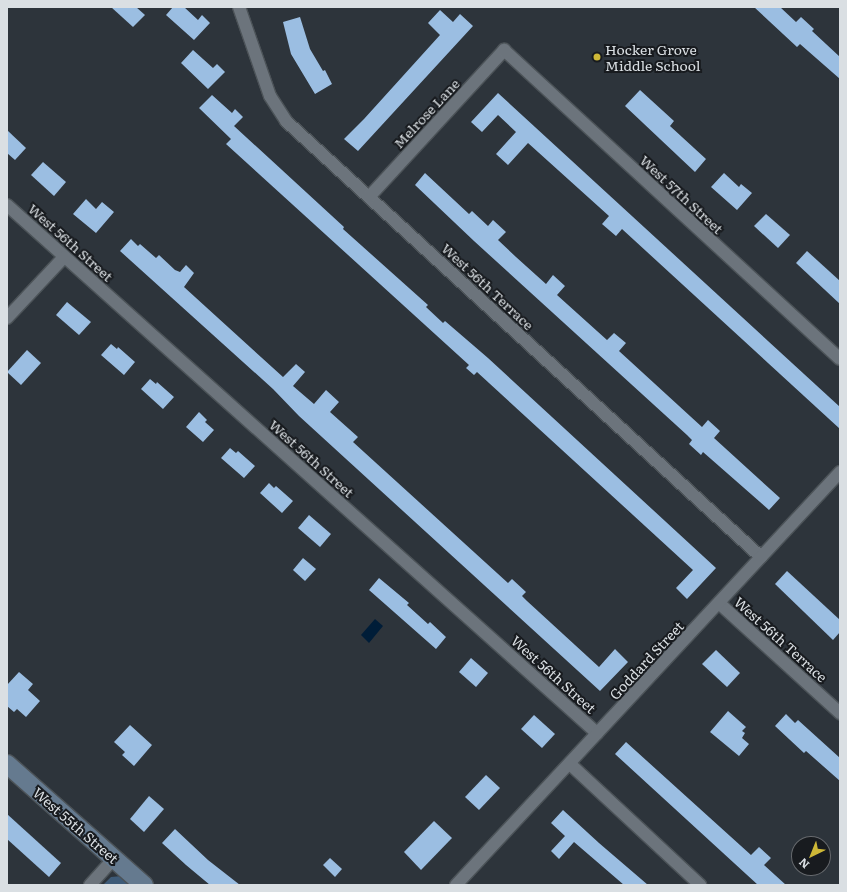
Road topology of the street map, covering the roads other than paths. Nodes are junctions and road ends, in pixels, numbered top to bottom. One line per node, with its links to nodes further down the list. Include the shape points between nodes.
1 (239, 7): 3 (street, West 56th Terrace, via 270,96 277,109)
2 (504, 50): 3 (street, Melrose Lane); 7 (street, West 57th Street)
3 (369, 197): 9 (street, West 56th Terrace)
4 (7, 205): 5 (street, West 56th Street)
5 (64, 256): 6 (street); 12 (street, West 56th Street)
6 (7, 318)
7 (840, 359)
8 (840, 472): 9 (street, Goddard Street)
9 (761, 557): 10 (street, Goddard Street)
10 (719, 603): 11 (street, West 56th Terrace); 12 (street, Goddard Street)
11 (840, 713)
12 (597, 733): 14 (street, Goddard Street)
13 (7, 764): 15 (street, West 55th Street)
14 (570, 764): 18 (street, Goddard Street); 19 (street)
15 (114, 858): 16 (street); 17 (street, West 55th Street)
16 (90, 885)
17 (144, 885)
18 (456, 885)
19 (700, 885)

